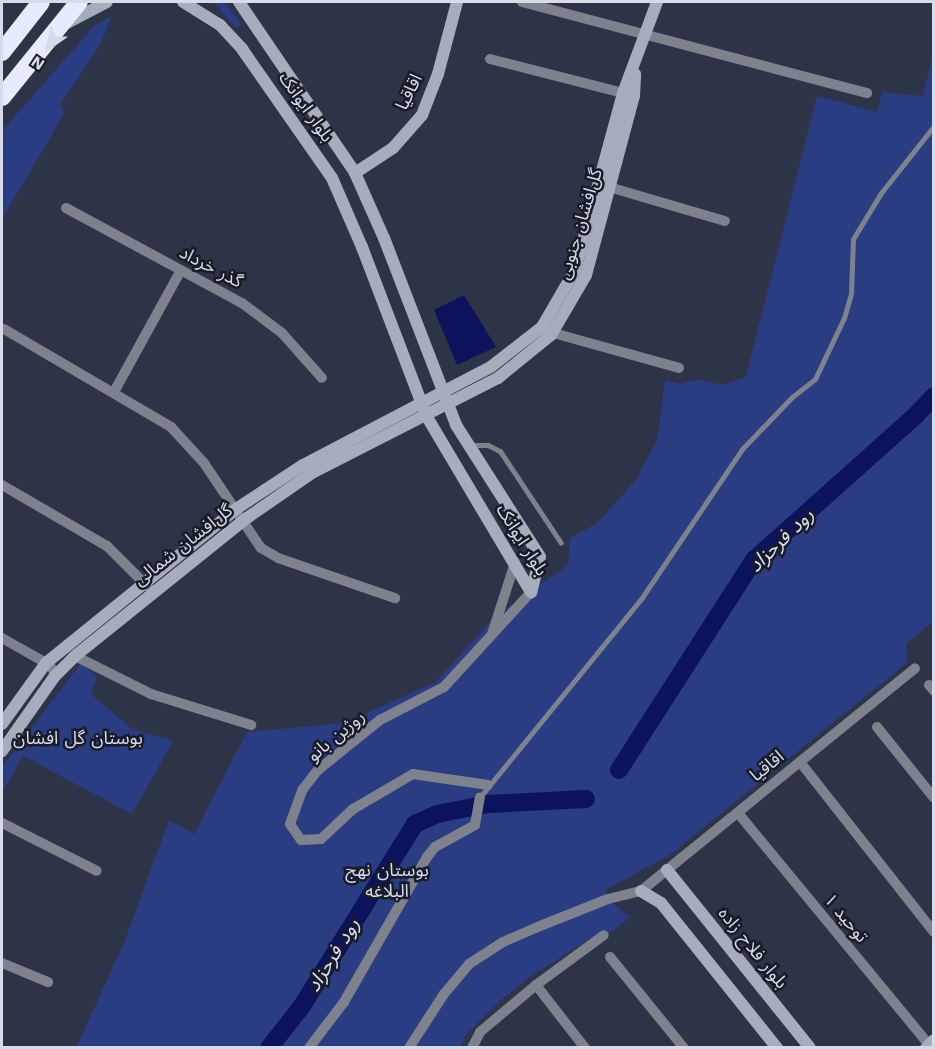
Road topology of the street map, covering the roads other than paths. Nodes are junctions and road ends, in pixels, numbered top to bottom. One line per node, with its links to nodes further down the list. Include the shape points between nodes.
1 (79, 2): 11 (highway)
2 (107, 2): 11 (main road)
3 (183, 2): 10 (main road, بلوار ایوانک)
4 (202, 2): 10 (main road)
5 (239, 2): 20 (main road, بلوار ایوانک)
6 (458, 2): 20 (main road, اقاقیا, via 422,115 393,148)
7 (522, 2): 12 (street)
8 (657, 2): 12 (main road, گل‌افشان جنوبی)
9 (38, 4): 13 (highway)
10 (220, 25): 32 (main road, بلوار ایوانک, via 303,132 332,178)
11 (54, 30): 18 (highway)
12 (646, 35): 15 (main road, گل‌افشان جنوبی); 17 (street)
13 (2, 52)
14 (490, 59): 16 (street)
15 (636, 63): 16 (main road, گل‌افشان جنوبی); 22 (main road, گل‌افشان جنوبی, via 634,96)
16 (623, 93): 21 (main road, گل‌افشان جنوبی)
17 (867, 93)
18 (2, 98)
19 (933, 126): 56 (lane, via 881,193 853,239 850,293 844,318 815,379 743,448 641,599)
20 (355, 173): 31 (main road, بلوار ایوانک)
21 (597, 183): 22 (street); 27 (main road, گل‌افشان جنوبی, via 575,270)
22 (610, 187): 24 (street); 27 (main road, گل‌افشان جنوبی, via 586,275)
23 (66, 208): 25 (street, گذر خرداد)
24 (725, 220)
25 (181, 270): 29 (street, گذر خرداد, via 242,303 282,333); 30 (street)
26 (4, 329): 30 (street)
27 (546, 331): 28 (street); 31 (main road, گل‌افشان جنوبی); 33 (main road, گل‌افشان جنوبی, via 498,378)
28 (679, 368)
29 (322, 378)
30 (114, 392): 37 (street, via 171,428 204,463)
31 (443, 393): 32 (main road, گل‌افشان شمالی); 33 (main road, بلوار ایوانک)
32 (422, 403): 34 (main road, بلوار ایوانک); 37 (main road, گل‌افشان شمالی, via 303,465)
33 (448, 406): 34 (main road, گل‌افشان شمالی); 35 (main road, بلوار ایوانک)
34 (427, 417): 38 (main road, گل‌افشان شمالی, via 312,473); 40 (main road, بلوار ایوانک)
35 (468, 446): 39 (lane, via 488,445 500,451); 43 (main road, بلوار ایوانک, via 540,558)
36 (2, 485): 41 (street, via 107,546)
37 (236, 509): 38 (street); 41 (main road, گل‌افشان شمالی)
38 (244, 520): 42 (main road, گل‌افشان شمالی); 44 (street, via 261,548 278,558)
39 (561, 543)
40 (515, 563): 43 (main road, بلوار ایوانک); 46 (street)
41 (143, 581): 42 (street); 48 (main road, گل‌افشان شمالی)
42 (153, 591): 47 (main road, گل‌افشان شمالی)
43 (531, 592): 46 (street)
44 (395, 598)
45 (2, 638): 48 (street)
46 (490, 638): 56 (street, روژین بانو, via 444,687 380,720 318,770 303,789 290,824 301,840 321,839 353,809 413,774)
47 (75, 656): 50 (main road, گل‌افشان شمالی); 52 (street, via 151,694)
48 (46, 663): 50 (street); 51 (main road, گل‌افشان شمالی)
49 (915, 668): 55 (street, اقاقیا)
50 (58, 674): 54 (main road, گل‌افشان شمالی)
51 (2, 724)
52 (251, 725)
53 (877, 726): 58 (street)
54 (2, 751)
55 (800, 762): 59 (street, اقاقیا); 64 (street)
56 (488, 784): 57 (lane)
57 (480, 797): 72 (street, via 479,816 469,832 435,848 427,857 344,1002)
58 (933, 798)
59 (738, 813): 61 (street, اقاقیا); 70 (street, توحید ۱)
60 (2, 823): 62 (street)
61 (667, 870): 63 (street, اقاقیا); 77 (main road, بلوار فلاح زاده)
62 (97, 871)
63 (641, 891): 73 (street, via 608,899 540,926 478,959 444,994); 76 (main road, via 661,903)
64 (933, 932)
65 (604, 935): 69 (street)
66 (610, 957): 75 (street)
67 (2, 963): 68 (street)
68 (48, 982)
69 (536, 985): 71 (street); 74 (street)
70 (929, 1044)
71 (476, 1045)
72 (309, 1047)
73 (409, 1047)
74 (585, 1047)
75 (684, 1047)
76 (777, 1047)
77 (810, 1047)

